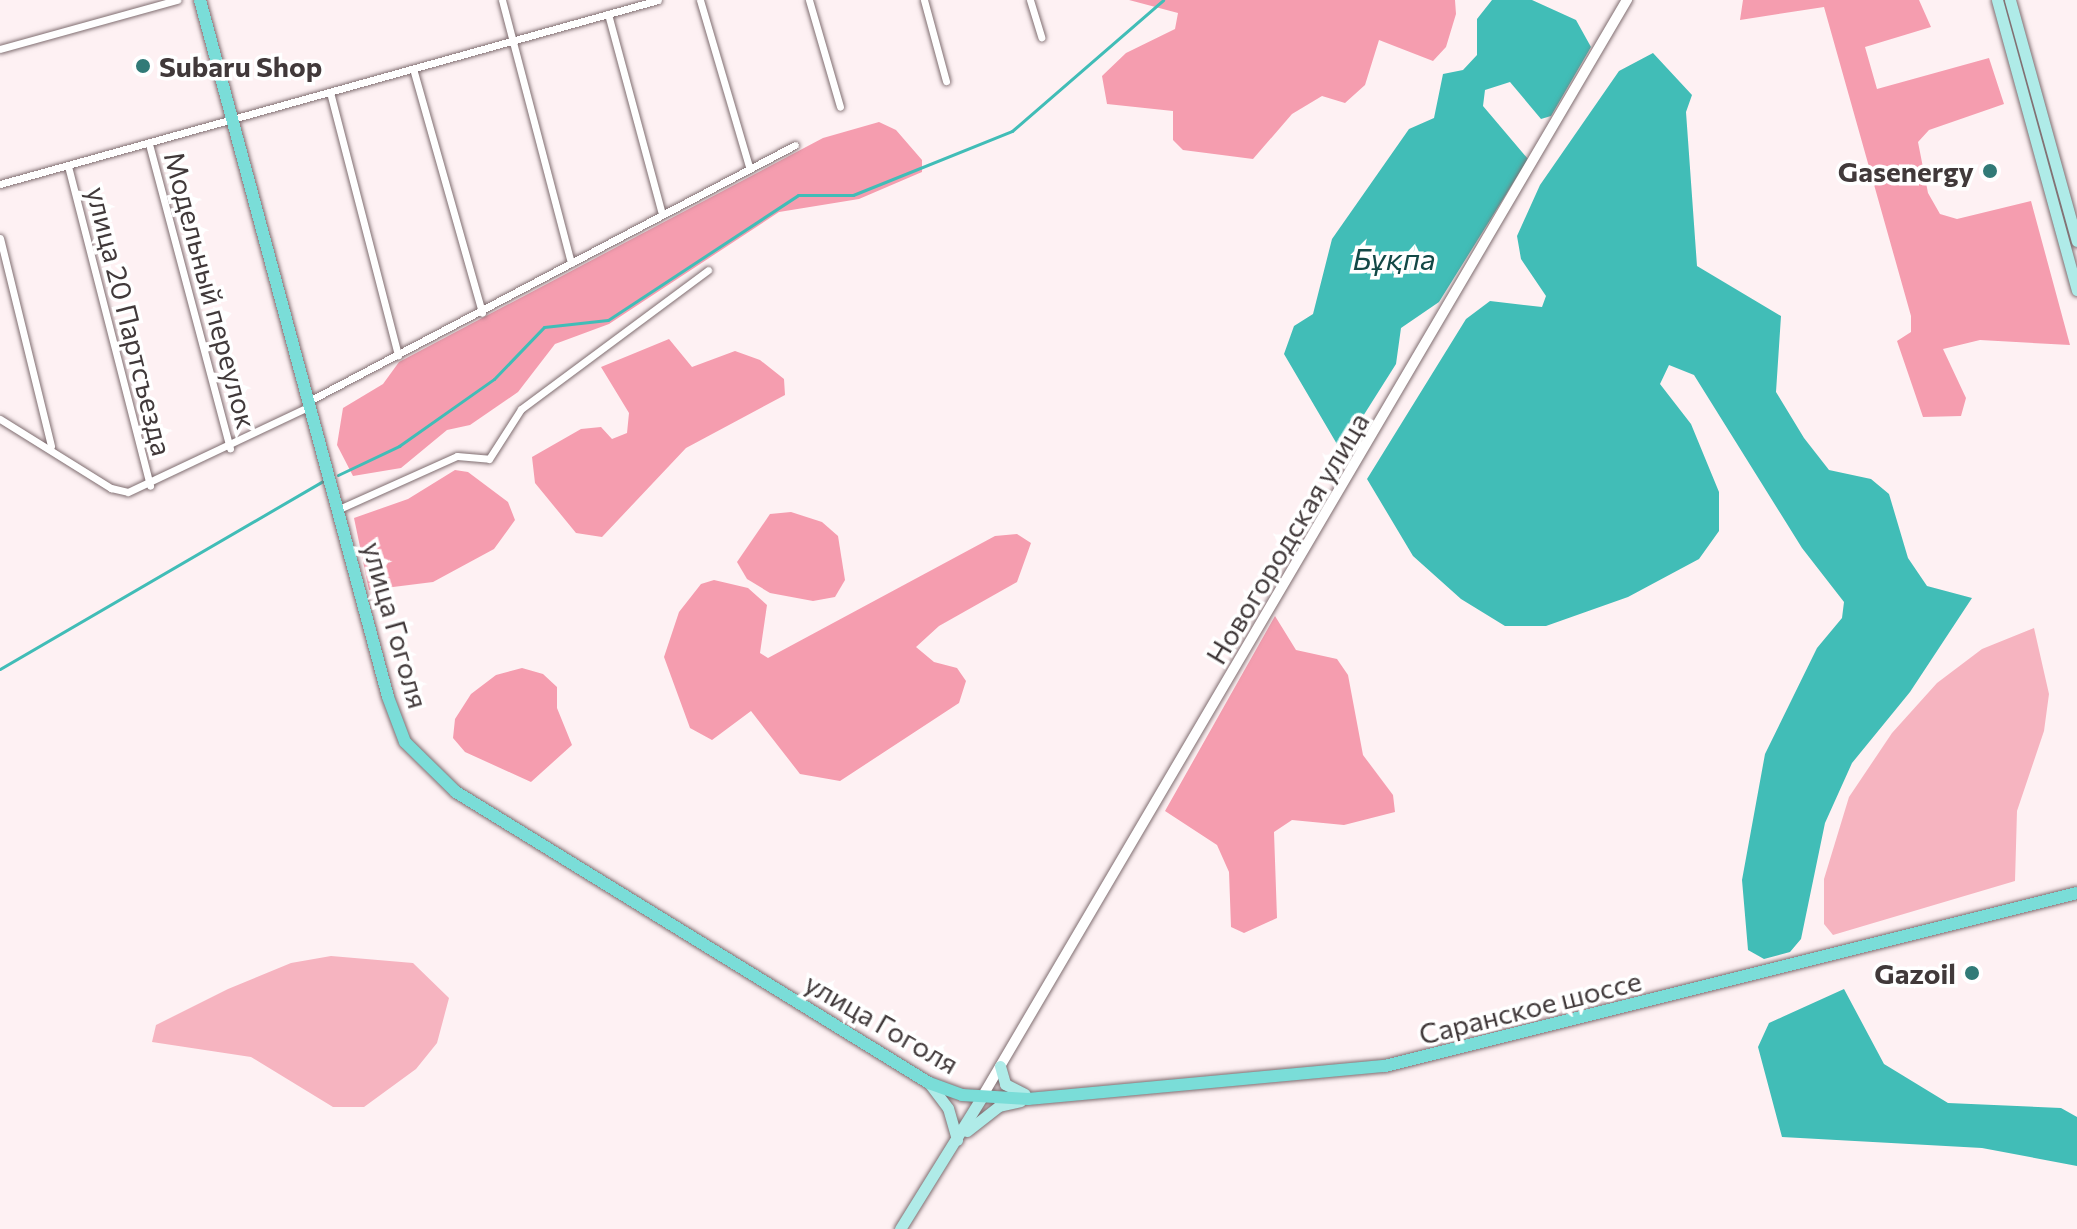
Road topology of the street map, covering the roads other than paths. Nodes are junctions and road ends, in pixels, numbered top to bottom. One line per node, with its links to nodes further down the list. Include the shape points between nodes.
1 (177, 0): 15 (street)
2 (200, 0): 20 (highway, улица Гоголя)
3 (502, 0): 14 (street)
4 (658, 0): 12 (street)
5 (700, 0): 24 (street)
6 (809, 0): 19 (street)
7 (924, 0): 17 (street)
8 (1030, 0): 13 (street)
9 (1627, 0): 41 (street, Новогородская улица)
10 (1997, 0): 31 (main road)
11 (2010, 0): 28 (main road)
12 (608, 14): 14 (street); 26 (street)
13 (1041, 37)
14 (513, 43): 16 (street); 29 (street)
15 (0, 49)
16 (414, 72): 18 (street); 32 (street)
17 (946, 81)
18 (331, 96): 20 (street); 33 (street)
19 (840, 107)
20 (235, 120): 21 (street); 34 (highway, улица Гоголя)
21 (149, 144): 23 (street); 37 (street, Модельный переулок)
22 (795, 145): 24 (street)
23 (68, 166): 25 (street); 38 (street, улица 20 Партсъезда)
24 (749, 167): 26 (street)
25 (0, 184)
26 (661, 211): 29 (street)
27 (0, 238): 36 (street)
28 (2077, 241)
29 (571, 263): 32 (street)
30 (708, 270): 39 (street, via 521,409 489,459 457,456)
31 (2077, 290)
32 (482, 313): 33 (street)
33 (398, 355): 34 (street)
34 (309, 403): 37 (street); 39 (highway, улица Гоголя)
35 (0, 419): 36 (street)
36 (51, 446): 38 (street, via 111,488)
37 (230, 448): 38 (street)
38 (150, 486)
39 (339, 509): 42 (highway, улица Гоголя, via 388,697 405,742 425,766 456,792)
40 (2077, 893): 44 (highway, Саранское шоссе, via 1385,1066)
41 (1000, 1066): 43 (street, Новогородская улица); 44 (main road, via 1013,1093)
42 (929, 1083): 43 (highway, улица Гоголя); 46 (main road, via 948,1108)
43 (982, 1097): 45 (highway, Саранское шоссе); 46 (main road)
44 (1045, 1097): 45 (highway, Саранское шоссе)
45 (1028, 1099): 46 (main road, via 999,1106)
46 (957, 1140): 47 (main road)
47 (900, 1229)

